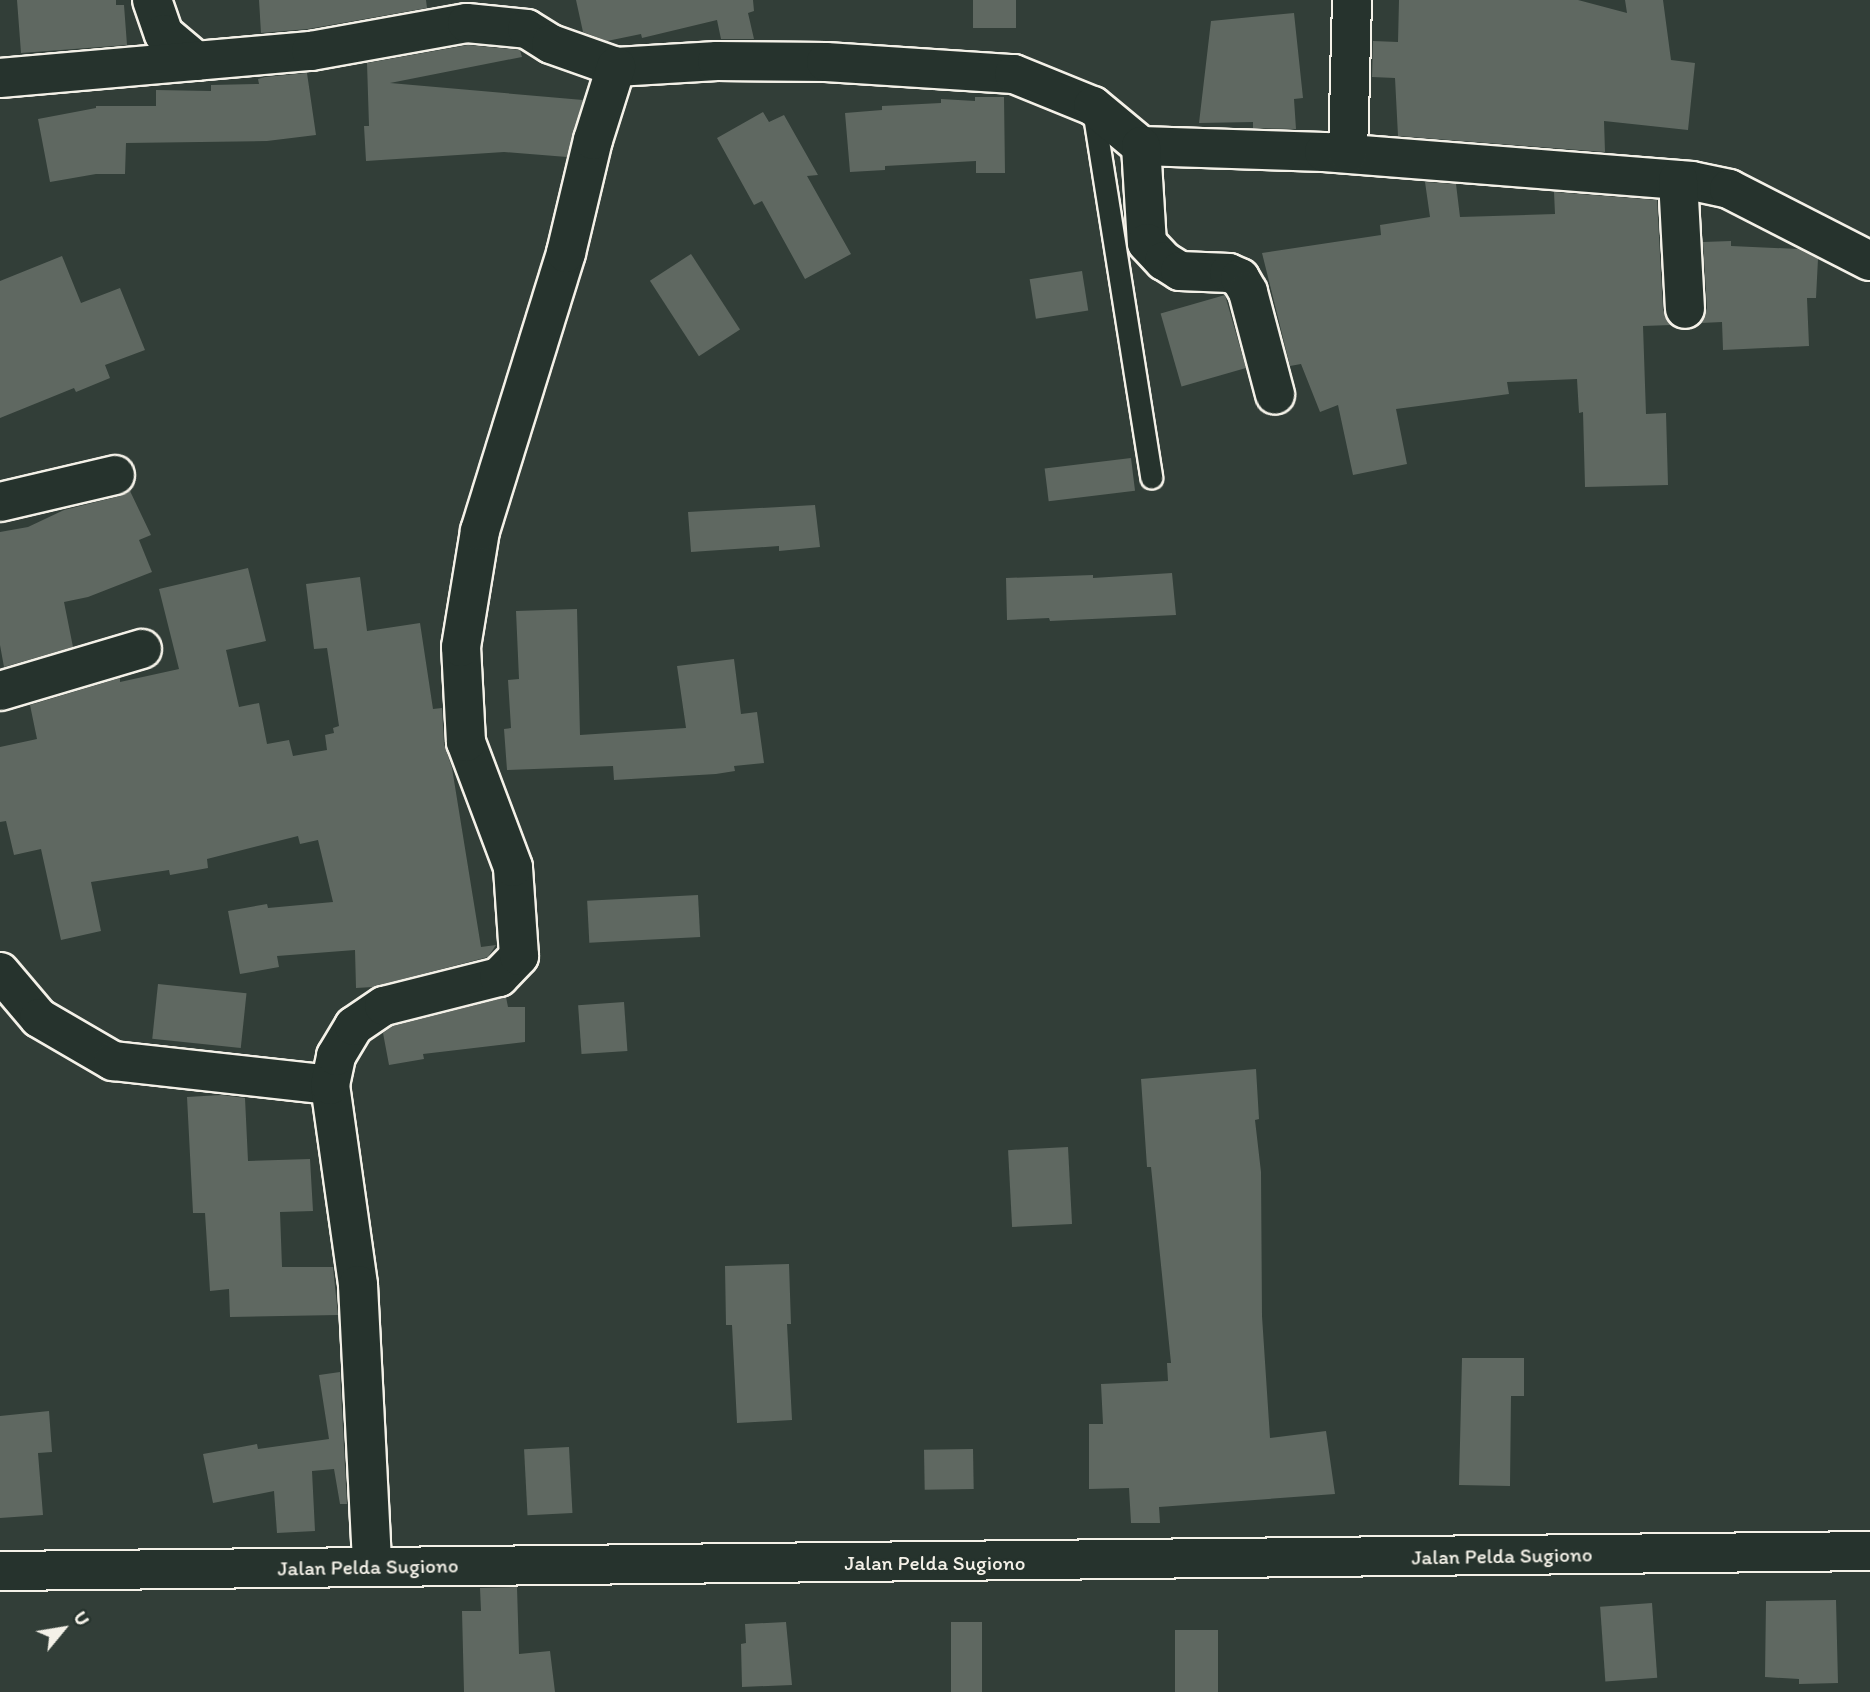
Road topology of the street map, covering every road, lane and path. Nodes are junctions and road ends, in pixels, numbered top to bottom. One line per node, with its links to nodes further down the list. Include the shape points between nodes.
1 (152, 0): 4 (street, via 164,34)
2 (1352, 0): 9 (street)
3 (530, 15): 4 (street, via 311,51); 5 (street, via 551,44)
4 (196, 61): 6 (street)
5 (616, 67): 7 (street, via 717,61 826,62 1014,74); 20 (street, via 566,253 480,531 461,647 466,742 513,867 519,956 499,977 384,1006 354,1026 336,1056)
6 (0, 78)
7 (1093, 106): 8 (street); 15 (lane)
8 (1141, 146): 9 (street); 13 (street, via 1147,243 1180,271 1229,273 1240,278 1248,292)
9 (1348, 153): 10 (street)
10 (1678, 180): 11 (street, via 1729,189); 12 (street)
11 (1870, 261)
12 (1685, 309)
13 (1275, 394)
14 (115, 475): 16 (street)
15 (1151, 477)
16 (0, 502)
17 (142, 649): 18 (street)
18 (0, 691)
19 (0, 972): 20 (street, via 40,1018 113,1060)
20 (330, 1085): 22 (street, via 358,1285)
21 (1870, 1551): 22 (street, Jalan Pelda Sugiono)
22 (372, 1566): 23 (street, Jalan Pelda Sugiono)
23 (0, 1571)

